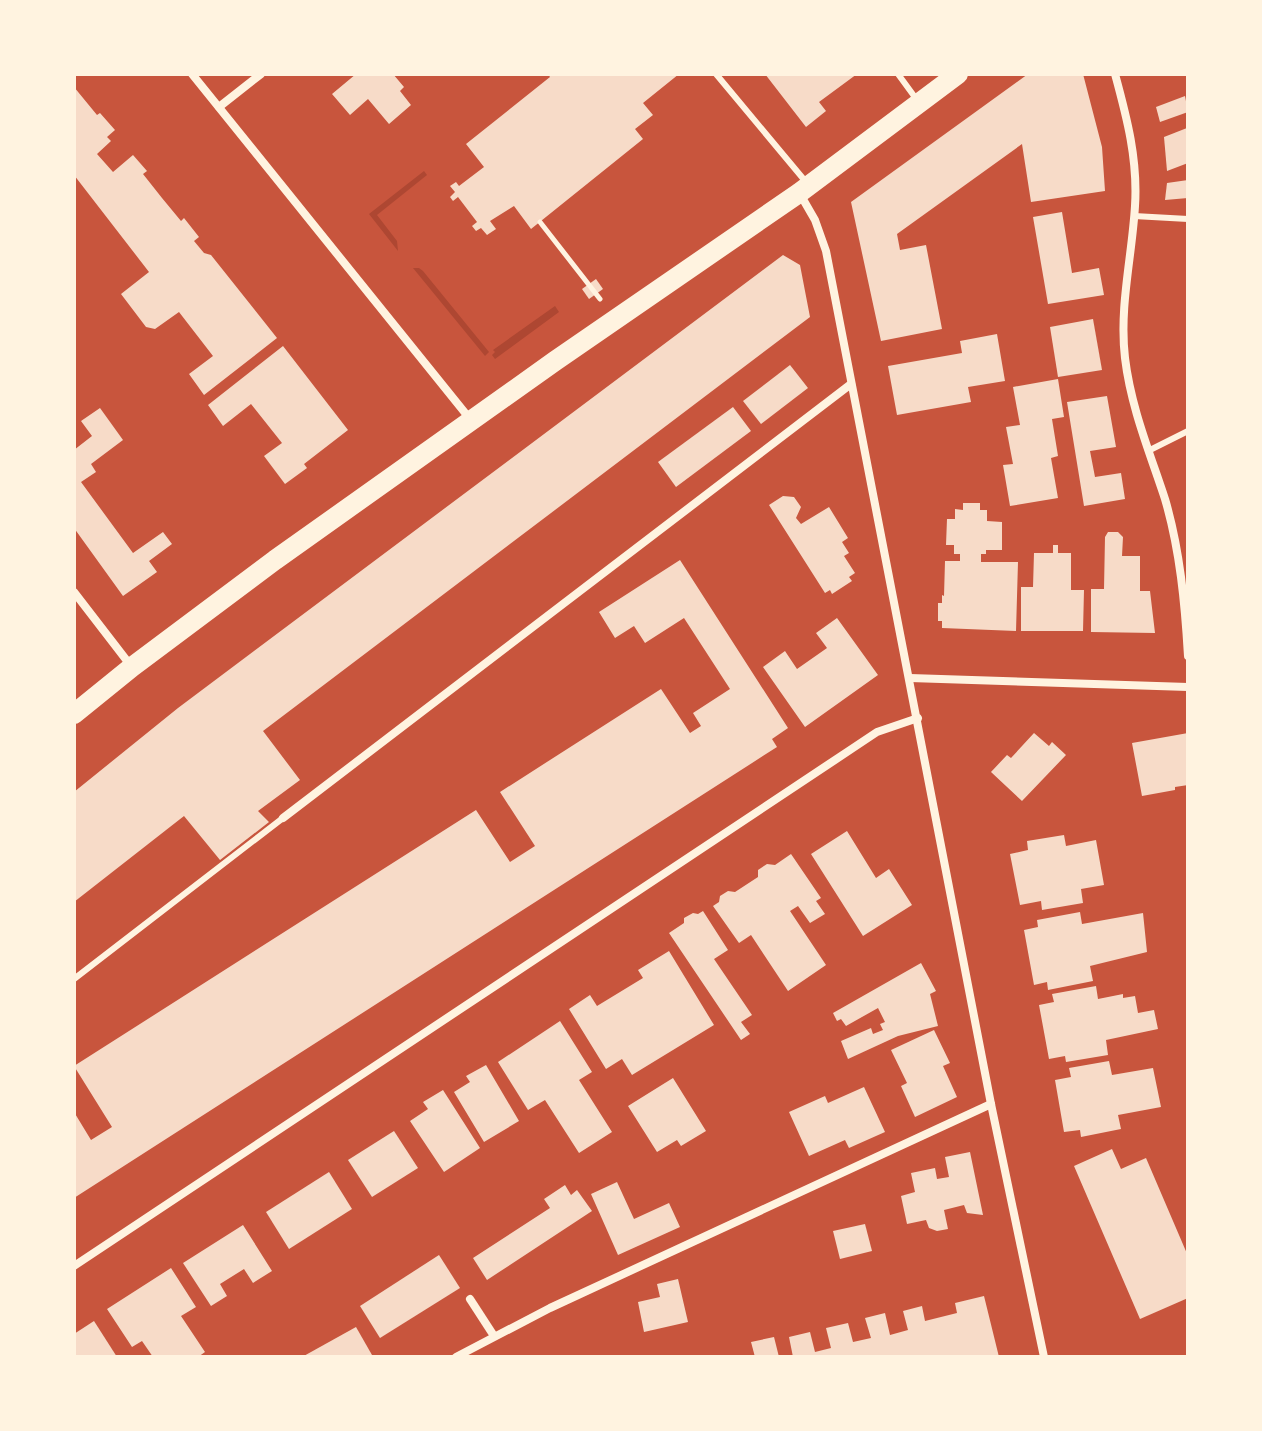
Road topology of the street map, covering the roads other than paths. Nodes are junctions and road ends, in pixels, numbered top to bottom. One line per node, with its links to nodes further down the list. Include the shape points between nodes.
1 (192, 74): 8 (street)
2 (261, 74): 8 (street)
3 (716, 74): 9 (lane)
4 (898, 74): 7 (lane)
5 (958, 74): 7 (main road)
6 (1115, 74): 10 (street, via 1132,144)
7 (919, 103): 9 (main road)
8 (219, 107): 13 (street)
9 (804, 189): 12 (street, via 826,251); 13 (main road)
10 (1134, 216): 11 (lane); 15 (street, via 1123,330 1131,392)
11 (1188, 219)
12 (851, 384): 19 (street); 23 (street)
13 (471, 420): 18 (main road)
14 (1188, 431): 15 (lane)
15 (1148, 451): 17 (street, via 1177,551)
16 (74, 592): 18 (street)
17 (1188, 656)
18 (132, 667): 21 (main road)
19 (910, 678): 20 (street); 22 (street)
20 (1188, 687)
21 (74, 714)
22 (918, 718): 25 (street); 26 (street, via 877,732)
23 (283, 818): 24 (lane)
24 (74, 979)
25 (991, 1104): 28 (street); 30 (street)
26 (74, 1266)
27 (470, 1299): 28 (street)
28 (494, 1336): 29 (street)
29 (456, 1357)
30 (1044, 1357)

